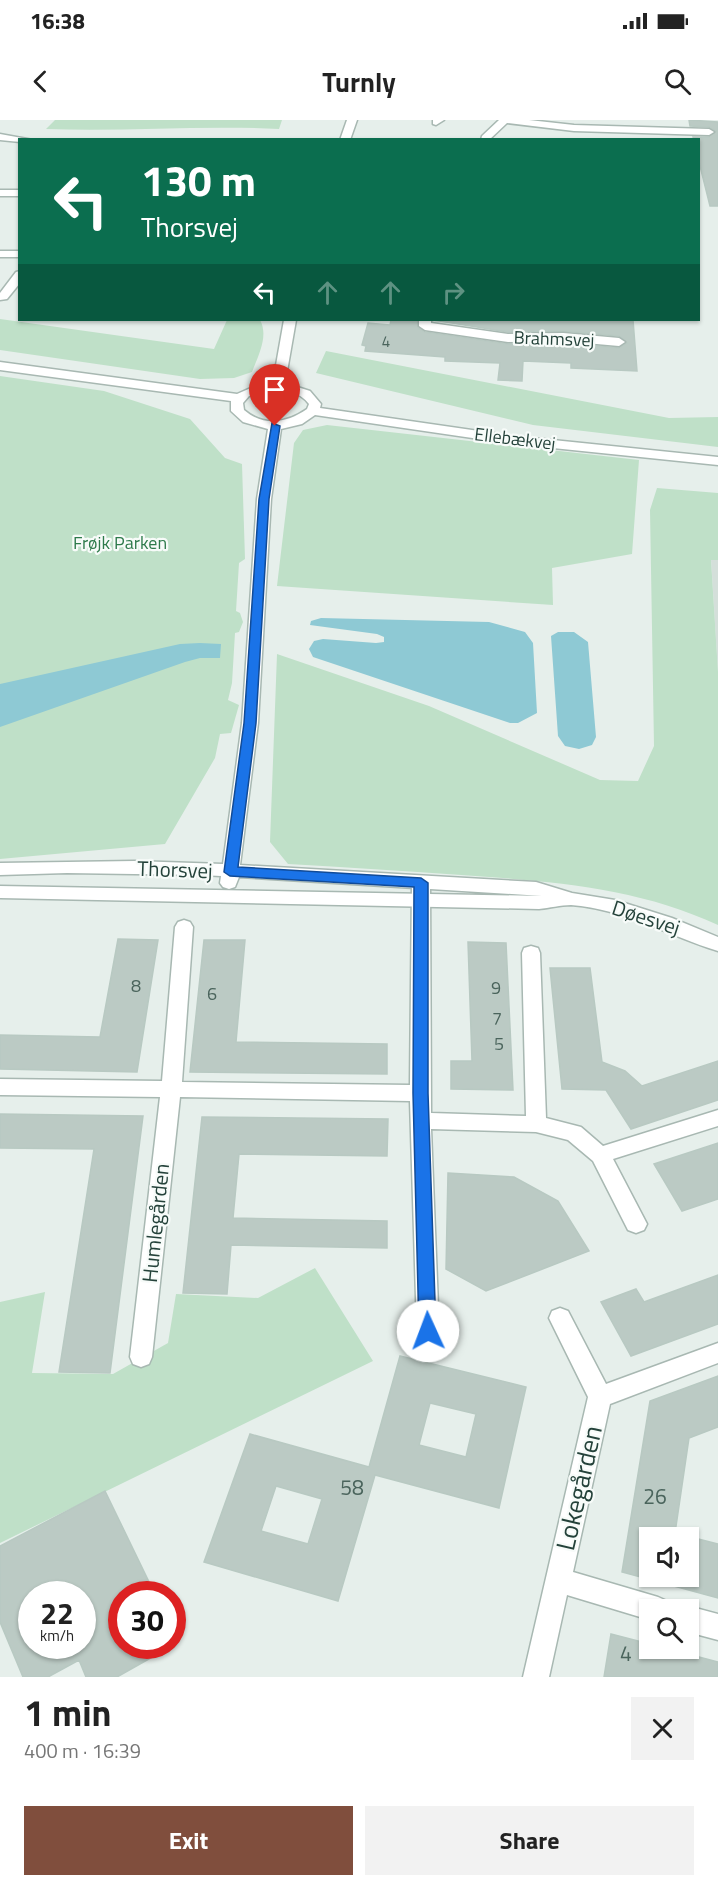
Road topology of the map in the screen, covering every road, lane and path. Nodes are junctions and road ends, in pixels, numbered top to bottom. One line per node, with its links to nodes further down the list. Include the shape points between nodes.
1 (352, 120): 6 (street)
2 (505, 120): 3 (street); 7 (street)
3 (574, 124): 4 (street)
4 (709, 132)
5 (0, 137): 8 (street)
6 (346, 138)
7 (485, 138)
8 (18, 139)
9 (0, 193): 10 (street)
10 (18, 193)
11 (0, 254): 12 (street)
12 (18, 254)
13 (18, 276): 14 (street)
14 (1, 296): 15 (street)
15 (18, 297)
16 (290, 321): 20 (street)
17 (425, 321): 18 (street, Brahmsvej, via 425,326 508,338)
18 (619, 342)
19 (0, 366): 21 (street)
20 (278, 386): 21 (street, via 255,389); 22 (street, via 292,387 311,397)
21 (238, 398): 23 (street, via 235,405 241,417)
22 (313, 411): 23 (street, via 299,421); 24 (street, Ellebækvej, via 514,440)
23 (275, 426): 26 (street, via 264,499 250,723)
24 (718, 461)
25 (0, 869): 26 (street, Thorsvej, via 64,866)
26 (230, 872): 28 (street, Thorsvej); 29 (street)
27 (0, 892): 29 (street, Thorsvej)
28 (421, 892): 29 (street, Thorsvej); 31 (street, Døesvej, via 539,903 571,899 621,908); 35 (street)
29 (228, 897)
30 (184, 927): 34 (street, Humlegården)
31 (718, 944)
32 (531, 953): 38 (street)
33 (0, 1087): 34 (street)
34 (171, 1089): 35 (street); 44 (street, Humlegården)
35 (420, 1093): 37 (street)
36 (718, 1118): 39 (street)
37 (421, 1121): 38 (street); 42 (street)
38 (536, 1124): 39 (street, via 574,1133)
39 (600, 1155): 40 (street)
40 (636, 1224)
41 (560, 1318): 45 (street, Lokegården)
42 (428, 1331)
43 (718, 1353): 45 (street, Lokegården)
44 (141, 1357)
45 (600, 1397): 46 (street, Lokegården)
46 (558, 1580): 47 (street, Lokegården); 50 (street, Lokegården)
47 (639, 1604)
48 (699, 1621): 49 (street)
49 (718, 1627)
50 (536, 1677)

